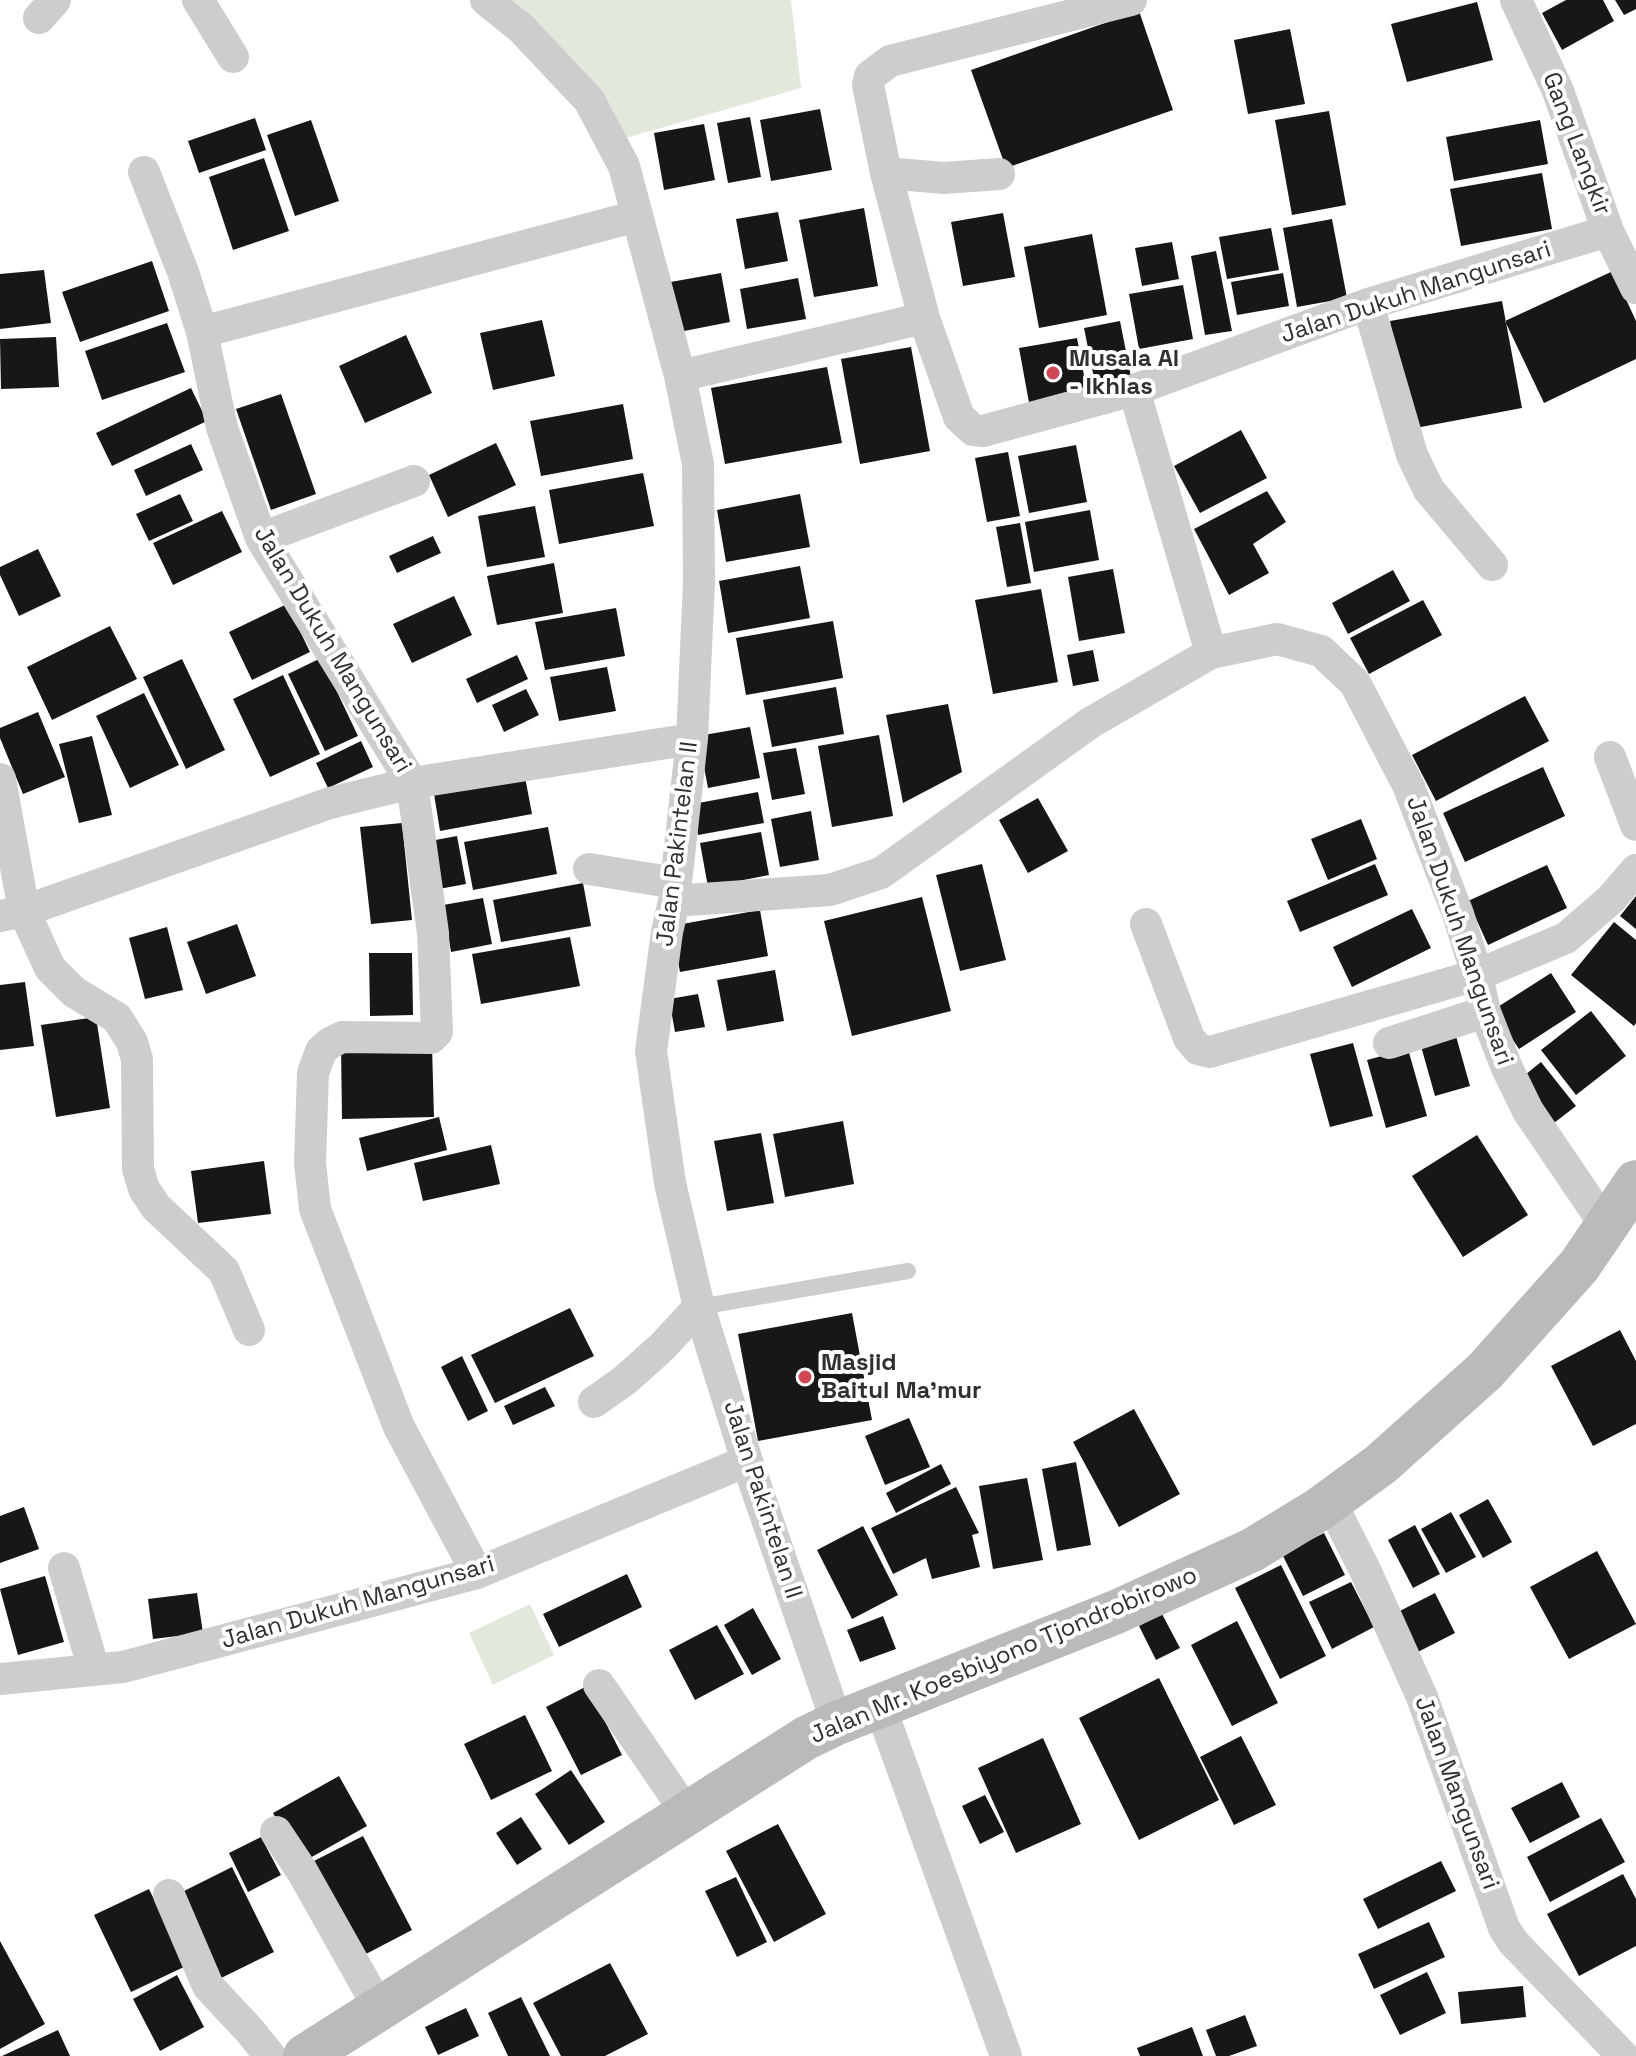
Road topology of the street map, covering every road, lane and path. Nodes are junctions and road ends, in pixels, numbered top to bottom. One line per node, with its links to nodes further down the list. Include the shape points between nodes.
1 (198, 0): 5 (street)
2 (486, 0): 9 (street, Jalan Pakintelan II, via 521,28 589,100 624,166)
3 (1131, 0): 7 (street, Jalan Dukuh Mangunsari, via 890,61 876,70 868,85)
4 (1516, 0): 10 (street, Gang Langkir, via 1558,91)
5 (233, 57)
6 (144, 172): 14 (street, Jalan Dukuh Mangunsari)
7 (886, 173): 8 (street, via 944,178); 13 (street, Jalan Dukuh Mangunsari)
8 (999, 174)
9 (637, 216): 14 (street); 15 (street, Jalan Pakintelan II)
10 (1608, 231): 11 (street, Gang Langkir); 12 (street, Jalan Dukuh Mangunsari)
11 (1634, 277)
12 (1368, 304): 16 (street, Jalan Dukuh Mangunsari); 19 (street, via 1418,467 1429,490)
13 (924, 318): 15 (street); 16 (street, Jalan Dukuh Mangunsari, via 959,417 973,430)
14 (202, 332): 18 (street, Jalan Dukuh Mangunsari, via 222,428)
15 (680, 376): 21 (street, Jalan Pakintelan II, via 698,464)
16 (1134, 390): 20 (street)
17 (414, 481): 18 (street)
18 (261, 538): 24 (street, Jalan Dukuh Mangunsari)
19 (1492, 565)
20 (1211, 653): 28 (street, Jalan Dukuh Mangunsari, via 1090,723 881,873 830,890); 31 (street, Jalan Dukuh Mangunsari, via 1277,639 1321,651 1355,683 1408,785)
21 (692, 739): 24 (street, Jalan Dukuh Mangunsari); 28 (street, Jalan Pakintelan II)
22 (1610, 757): 25 (street)
23 (0, 779): 29 (street)
24 (412, 783): 29 (street, Jalan Dukuh Mangunsari, via 330,803); 43 (street, Jalan Dukuh Mangunsari, via 433,933 437,1032 433,1037 342,1037 321,1051 313,1073 310,1163 315,1209 399,1427)
25 (1636, 825)
26 (589, 869): 28 (street, Jalan Dukuh Mangunsari)
27 (1636, 870): 31 (street, via 1566,938)
28 (675, 892): 37 (street, Jalan Pakintelan II, via 651,1051 670,1183)
29 (12, 914): 38 (street, via 50,968 74,992 117,1018 132,1042 137,1059 138,1169 144,1189 224,1271)
30 (1146, 924): 31 (street, via 1189,1038 1204,1052)
31 (1477, 975): 32 (street, Jalan Dukuh Mangunsari)
32 (1485, 1012): 33 (street); 35 (street, Jalan Dukuh Mangunsari, via 1528,1111)
33 (1389, 1043)
34 (1636, 1182): 35 (main road, Jalan Mr. Koesbiyono Tjondrobirowo)
35 (1606, 1226): 41 (main road, Jalan Mr. Koesbiyono Tjondrobirowo, via 1579,1266 1485,1371 1381,1464)
36 (908, 1271): 37 (lane)
37 (699, 1307): 39 (street, via 662,1347); 40 (street, Jalan Pakintelan II)
38 (249, 1330)
39 (594, 1402)
40 (747, 1461): 43 (street, Jalan Dukuh Mangunsari); 48 (street, Jalan Pakintelan II)
41 (1330, 1501): 47 (main road, Jalan Mr. Koesbiyono Tjondrobirowo, via 1252,1550 1116,1612); 56 (street, Jalan Mangunsari, via 1422,1697 1504,1928)
42 (64, 1568): 44 (street)
43 (477, 1573): 44 (street, Jalan Dukuh Mangunsari, via 123,1667)
44 (94, 1670): 45 (street, Jalan Dukuh Mangunsari)
45 (0, 1679)
46 (599, 1685): 49 (street)
47 (880, 1706): 48 (main road, Jalan Mr. Koesbiyono Tjondrobirowo); 55 (street)
48 (837, 1723): 49 (main road, Jalan Mr. Koesbiyono Tjondrobirowo)
49 (686, 1812): 52 (main road, Jalan Mr. Koesbiyono Tjondrobirowo)
50 (276, 1832): 52 (street)
51 (169, 1895): 53 (street, via 208,1986)
52 (379, 2008): 54 (main road, Jalan Mr. Koesbiyono Tjondrobirowo)
53 (270, 2056)
54 (305, 2056)
55 (1006, 2056)
56 (1623, 2056)

